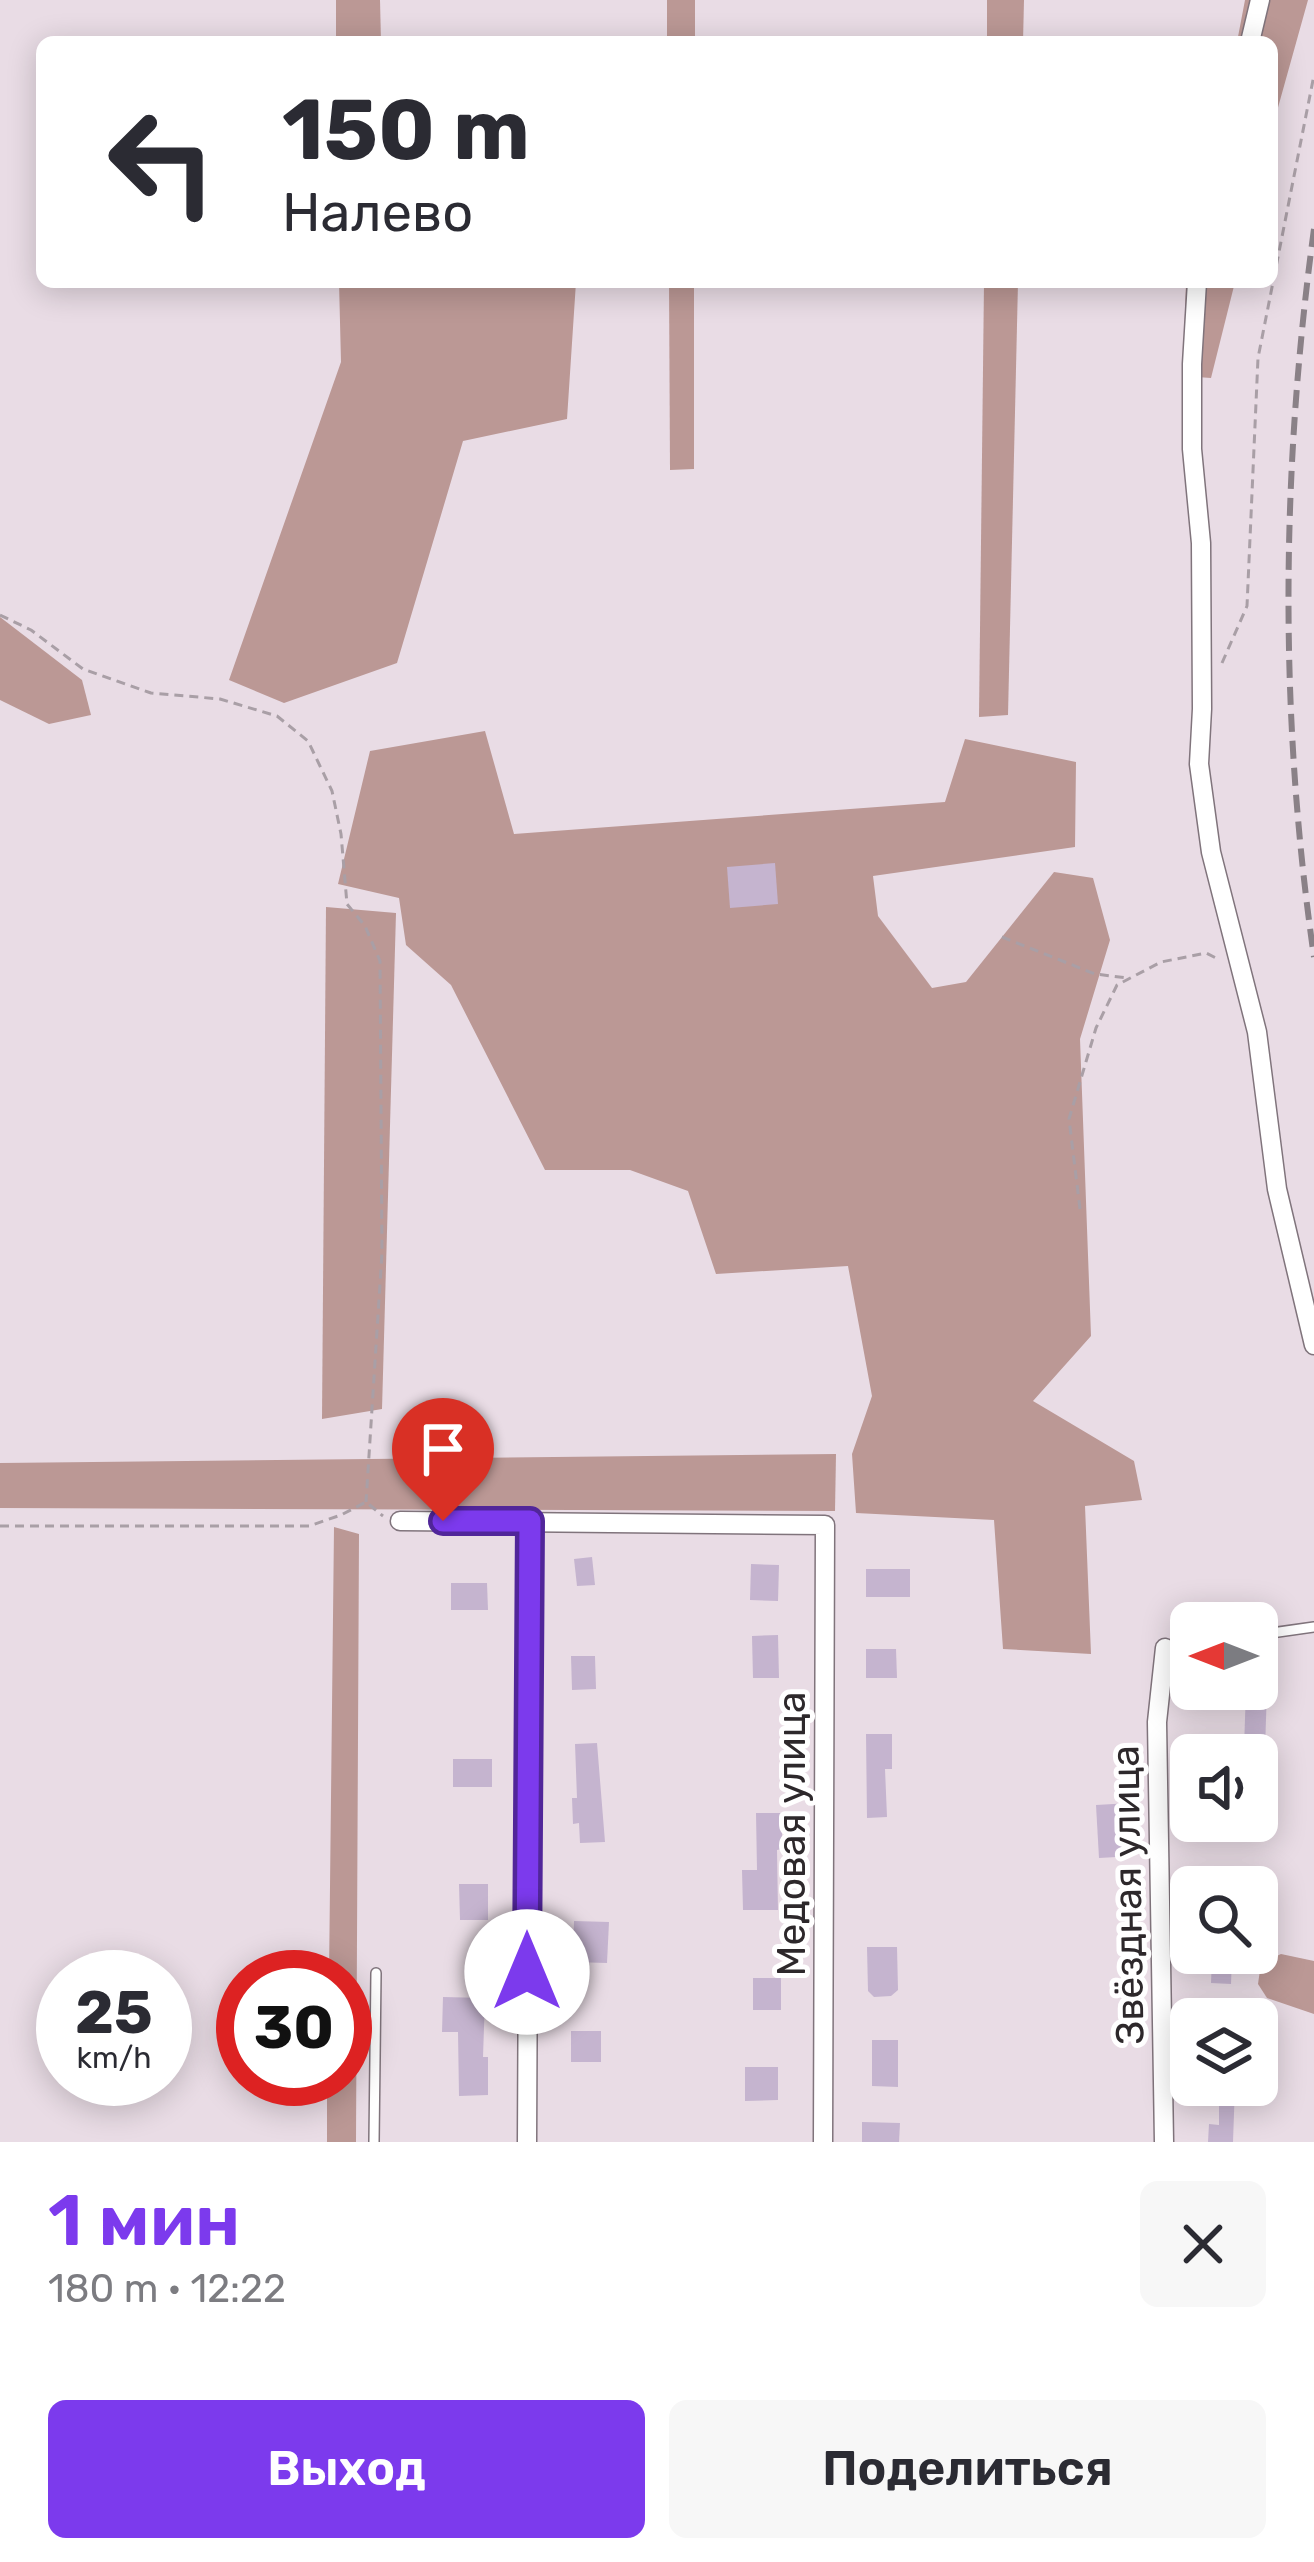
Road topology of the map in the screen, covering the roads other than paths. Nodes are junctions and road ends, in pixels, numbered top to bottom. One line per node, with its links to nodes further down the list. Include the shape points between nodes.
1 (1260, 0): 2 (street)
2 (1251, 36)
3 (1197, 288): 4 (street, via 1199,764 1211,852 1257,1033 1277,1189)
4 (1314, 1345)
5 (400, 1521): 6 (street)
6 (530, 1521): 13 (street); 14 (street, Медовая улица, via 825,1526)
7 (1314, 1627): 8 (lane)
8 (1278, 1632)
9 (1170, 1647): 10 (lane)
10 (1165, 1648): 15 (street, Звёздная улица, via 1157,1722)
11 (376, 1973): 12 (lane)
12 (374, 2142)
13 (527, 2142)
14 (823, 2142)
15 (1164, 2142)

